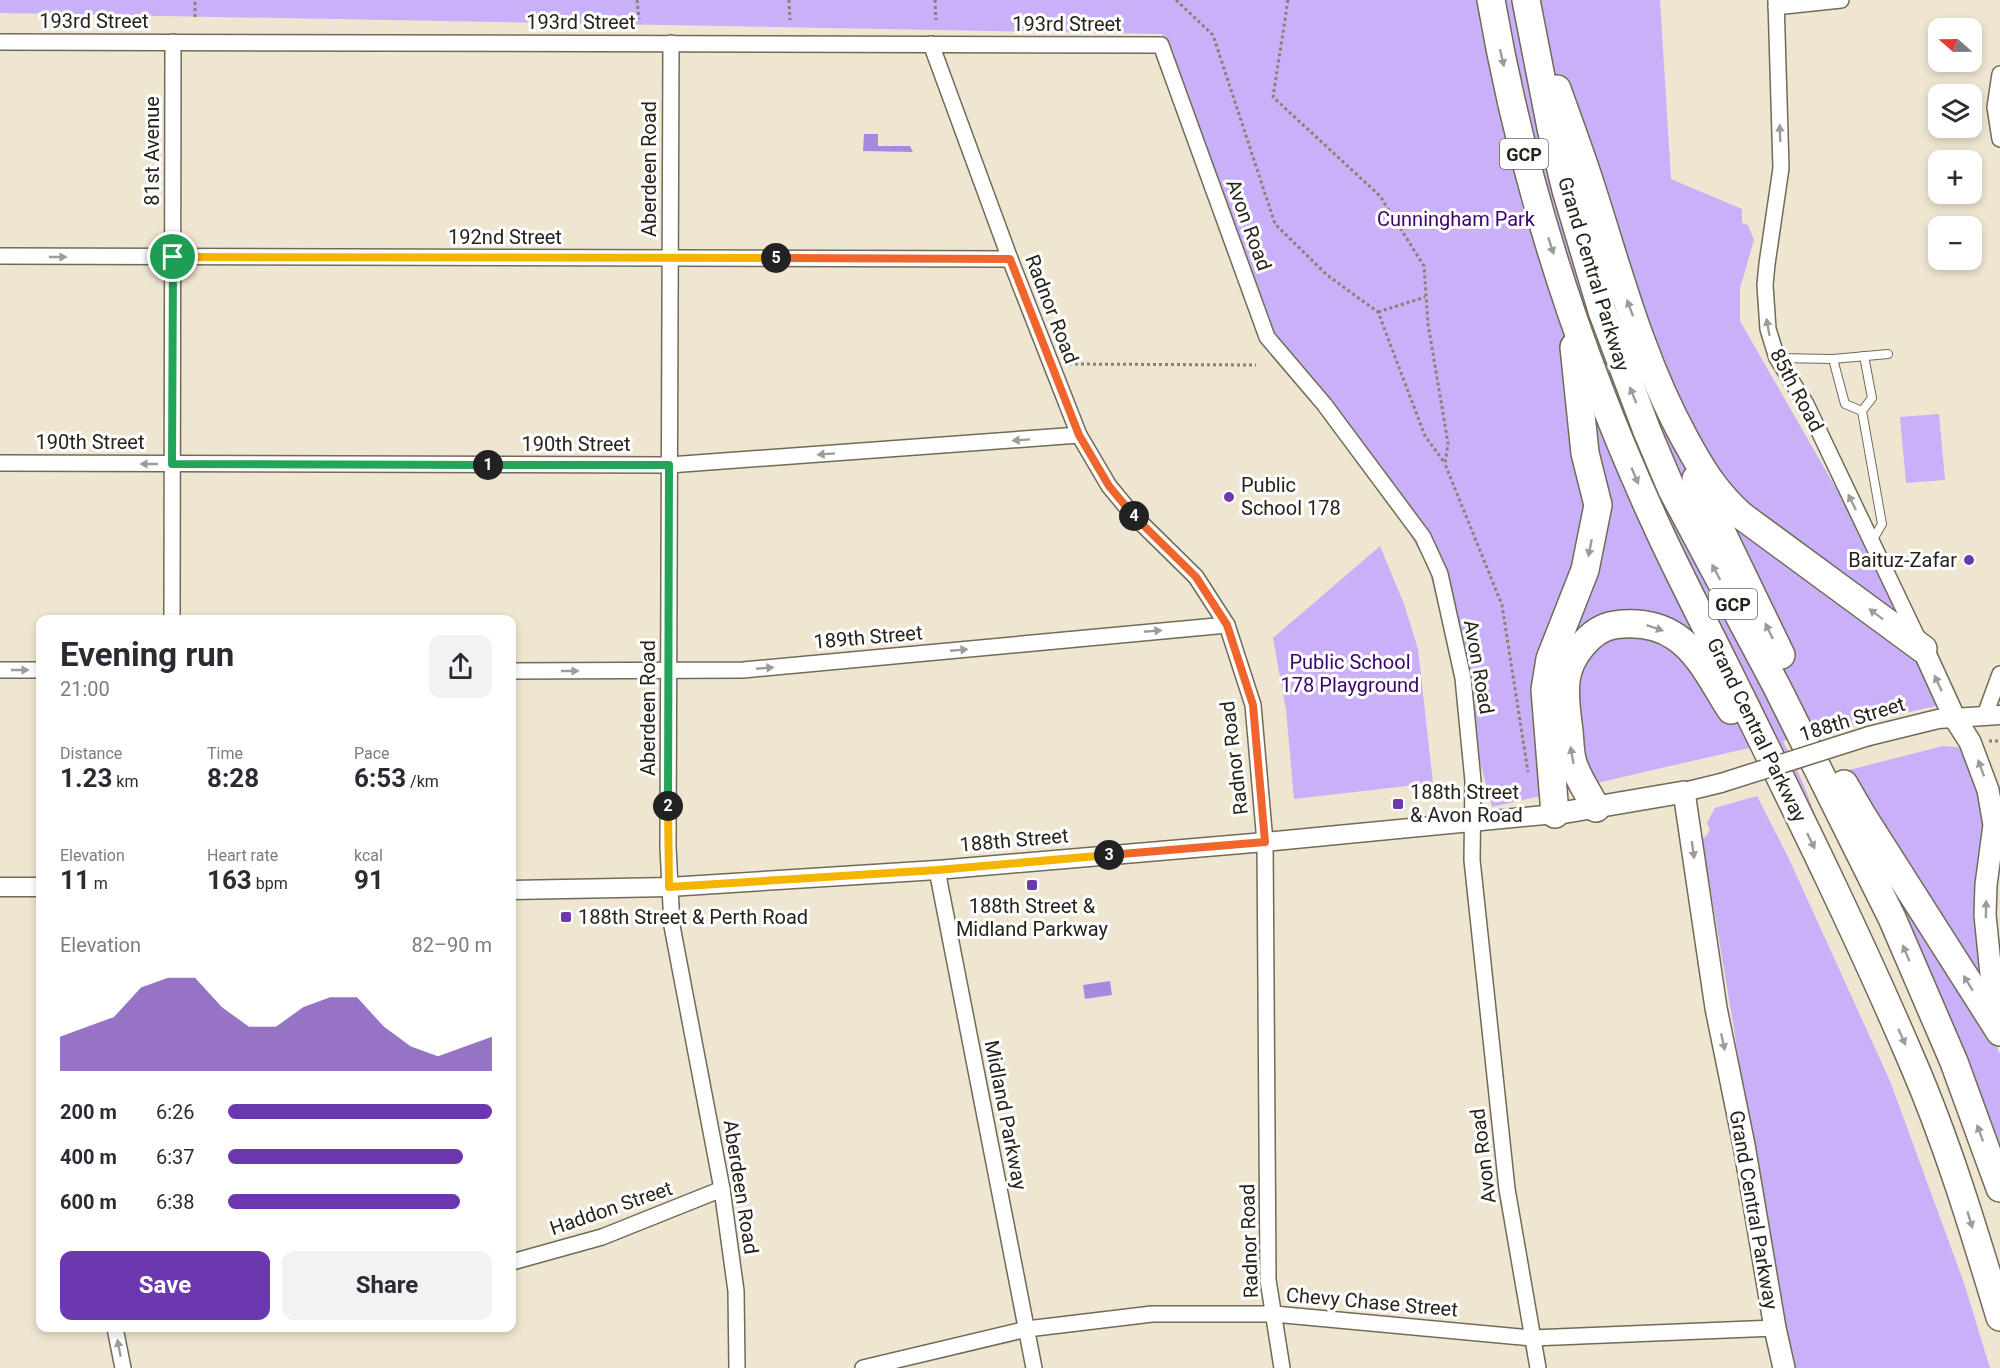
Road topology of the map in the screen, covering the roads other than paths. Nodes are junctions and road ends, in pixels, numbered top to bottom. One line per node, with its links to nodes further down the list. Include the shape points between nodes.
1 (1491, 0): 16 (highway, Grand Central Parkway / GCP, one-way to 16, via 1530,181)
2 (1841, 0): 4 (street)
3 (1526, 1): 22 (highway, one-way to 3, via 1622,288 1590,181); 53 (highway, Grand Central Parkway / GCP, one-way to 3, via 1954,1062 1892,918 1778,687 1672,490 1647,431 1602,311 1566,190)
4 (1776, 3): 19 (street, 85th Road, one-way to 4, via 1768,329 1765,285 1781,168)
5 (0, 42): 6 (street, 193rd Street)
6 (173, 42): 7 (street, 193rd Street); 13 (street, 81st Avenue)
7 (671, 44): 8 (street, 193rd Street); 14 (street, Aberdeen Road)
8 (931, 44): 9 (street, 193rd Street); 15 (street, Radnor Road)
9 (1161, 45): 43 (street, Avon Road, via 1267,337 1324,404 1423,537 1440,574 1463,678)
10 (2000, 74): 11 (street, via 1995,107)
11 (2000, 139)
12 (0, 256): 13 (street, 192nd Street, one-way to 13)
13 (173, 257): 14 (street, 192nd Street); 25 (street, 81st Avenue)
14 (670, 259): 15 (street, 192nd Street); 26 (street, Aberdeen Road)
15 (1010, 259): 23 (street, Radnor Road)
16 (1570, 304): 39 (highway, Grand Central Parkway / GCP, one-way to 39, via 1610,415 1655,522); 42 (highway, one-way to 42, via 1585,453 1598,505 1585,570 1553,650 1545,690)
17 (1888, 354): 18 (lane)
18 (1864, 356): 20 (lane); 21 (lane, via 1872,398)
19 (1777, 358): 20 (lane); 27 (street, 85th Road, one-way to 19, via 1806,404)
20 (1833, 359): 21 (lane, via 1845,404)
21 (1862, 411): 27 (lane, via 1882,524)
22 (1670, 412): 30 (highway, one-way to 22, via 1732,507 1708,479); 52 (highway, one-way to 22, via 1845,786 1702,494)
23 (1079, 435): 26 (street, 190th Street, one-way to 26); 29 (street, Radnor Road, via 1109,486 1196,577)
24 (0, 463): 25 (street, 190th Street, one-way to 24)
25 (172, 464): 26 (street, 190th Street); 28 (street, 81st Avenue)
26 (669, 465): 34 (street, Aberdeen Road)
27 (1872, 542): 30 (street, 85th Road)
28 (172, 615)
29 (1227, 625): 34 (street, 189th Street, one-way to 29, via 743,670); 45 (street, Radnor Road, via 1253,705)
30 (1923, 650): 37 (main road, 85th Road, one-way to 30)
31 (0, 670): 32 (street, one-way to 32)
32 (36, 670)
33 (516, 671): 34 (street, 189th Street, one-way to 34)
34 (669, 672): 49 (street, Aberdeen Road)
35 (2000, 674): 36 (street)
36 (1993, 715): 37 (street, 188th Street)
37 (1954, 717): 38 (street, 188th Street, bridge, via 1869,736); 44 (main road, one-way to 37, via 1978,760)
38 (1684, 792): 41 (main road); 58 (main road, Grand Central Parkway, one-way to 58, via 1716,1008)
39 (1790, 797): 41 (highway, one-way to 39, via 1573,762 1566,678 1586,641 1608,626 1626,624 1661,629 1677,637 1696,657); 57 (highway, Grand Central Parkway / GCP, one-way to 57, via 1914,1066 1966,1205)
40 (2000, 804): 44 (main road)
41 (1596, 808): 42 (main road)
42 (1555, 814): 43 (street, 188th Street)
43 (1473, 822): 45 (street, 188th Street); 61 (street, Avon Road, via 1472,860 1507,1189)
44 (1994, 825): 51 (main road, one-way to 44, via 1991,974 1985,915)
45 (1265, 842): 46 (street, 188th Street); 56 (street, Radnor Road, via 1268,1280)
46 (937, 870): 49 (street, 188th Street); 59 (street, Midland Parkway)
47 (0, 887): 48 (street)
48 (36, 887)
49 (669, 887): 50 (street, 188th Street); 54 (street, Aberdeen Road, via 672,926)
50 (516, 890)
51 (2000, 1008)
52 (2000, 1032)
53 (2000, 1188)
54 (722, 1190): 55 (street, Haddon Street, via 602,1237); 63 (street, Aberdeen Road, via 736,1291)
55 (516, 1261)
56 (1274, 1314): 59 (street, Chevy Chase Street, via 1152,1314); 61 (street, Chevy Chase Street); 66 (street, Radnor Road)
57 (2000, 1317)
58 (1775, 1328): 61 (street, Chevy Chase Street); 68 (main road, Grand Central Parkway)
59 (1027, 1329): 64 (street, Chevy Chase Street); 65 (street, Midland Parkway)
60 (116, 1332): 62 (street, one-way to 60)
61 (1532, 1338): 67 (street, Avon Road)
62 (123, 1368)
63 (737, 1368)
64 (862, 1368)
65 (1034, 1368)
66 (1282, 1368)
67 (1538, 1368)
68 (1784, 1368)

